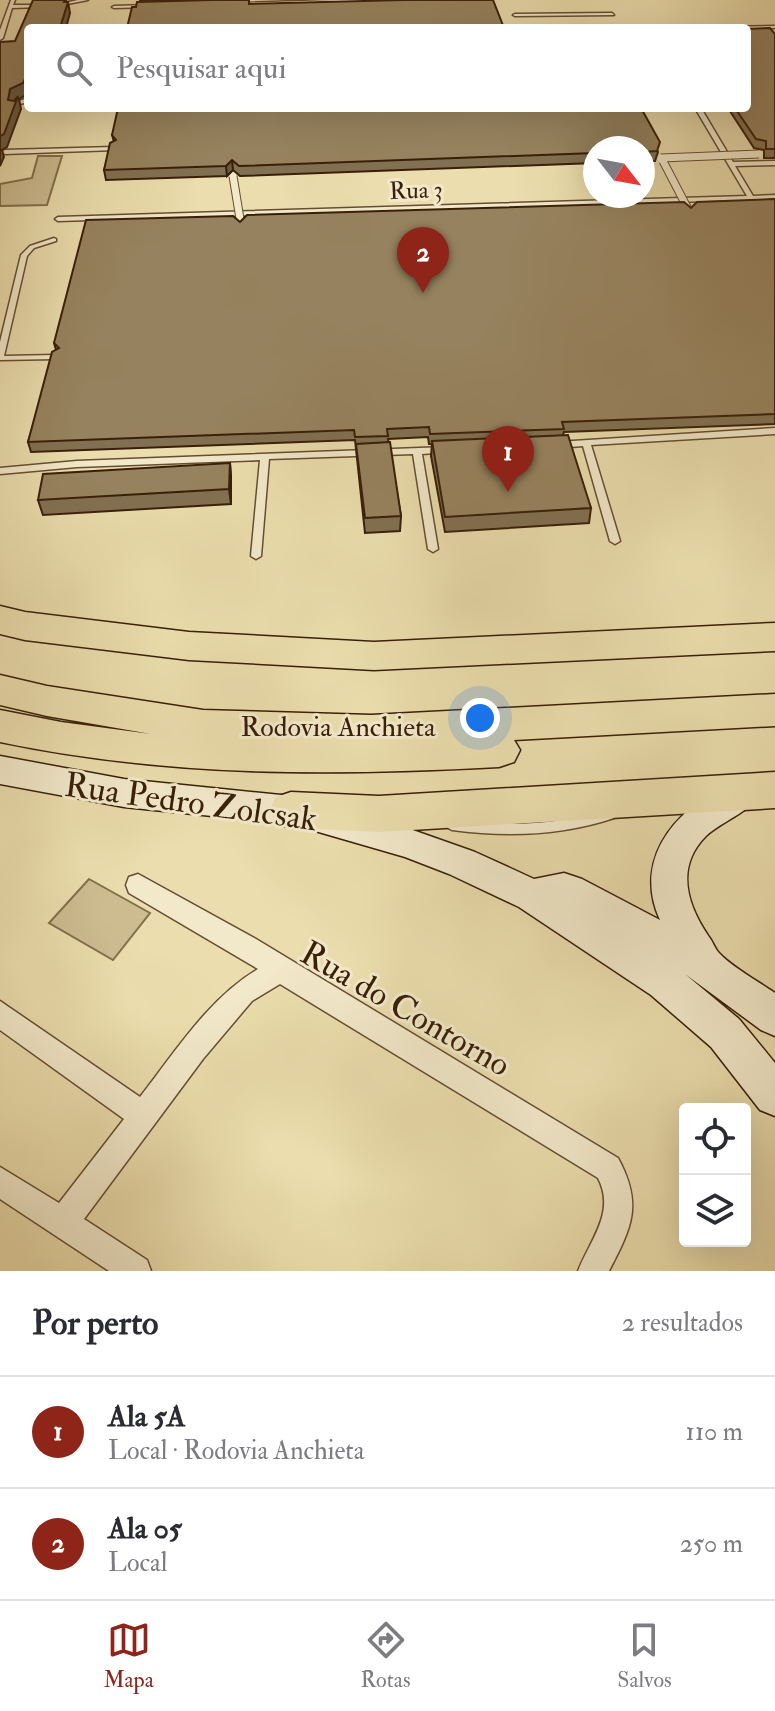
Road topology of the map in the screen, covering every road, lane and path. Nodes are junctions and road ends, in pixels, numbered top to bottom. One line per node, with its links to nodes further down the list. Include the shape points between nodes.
1 (86, 0): 3 (lane, via 68,5)
2 (391, 0): 4 (lane)
3 (11, 3): 11 (lane)
4 (222, 4)
5 (160, 6): 6 (lane)
6 (114, 7)
7 (612, 14): 8 (lane)
8 (515, 15)
9 (751, 27): 10 (lane)
10 (775, 27)
11 (0, 38)
12 (24, 101): 13 (lane)
13 (15, 110)
14 (700, 112): 19 (lane)
15 (113, 149): 16 (lane)
16 (5, 152)
17 (759, 154): 23 (lane, bridge, via 662,159)
18 (775, 163): 19 (lane)
19 (732, 164): 22 (lane)
20 (233, 176): 25 (lane, bridge)
21 (775, 197): 22 (lane, Rua 3)
22 (751, 198): 24 (lane, Rua 3)
23 (689, 211)
24 (58, 219)
25 (241, 225)
26 (54, 240): 27 (lane, via 32,247 23,260 0,358)
27 (55, 357)
28 (775, 431): 29 (lane)
29 (586, 443): 30 (lane); 35 (lane)
30 (549, 446)
31 (461, 449): 32 (lane)
32 (417, 451): 33 (lane); 36 (lane)
33 (265, 457): 34 (lane); 37 (lane)
34 (0, 471)
35 (615, 541)
36 (433, 549)
37 (256, 556)
38 (0, 620): 39 (highway, via 189,646 359,656)
39 (775, 637)
40 (0, 690): 41 (highway, Rodovia Anchieta, via 203,726 371,731)
41 (775, 710)
42 (0, 726): 43 (highway, Rodovia Anchieta, via 116,747 361,758)
43 (775, 736)
44 (0, 770): 46 (main road, Rua Pedro Zolcsak, via 124,793)
45 (761, 791): 46 (highway, via 379,814); 49 (main road, via 711,808 696,820 682,838 668,874 668,899 676,919)
46 (291, 810): 48 (main road, Rua Pedro Zolcsak, via 407,843)
47 (138, 885): 50 (street)
48 (532, 896): 49 (main road, via 564,889 582,895); 53 (main road, Rua Pedro Zolcsak, via 699,1007)
49 (711, 969): 52 (main road)
50 (280, 970): 54 (street, Rua do Contorno, via 243,992); 58 (street, Rua do Contorno, via 608,1168 617,1182 620,1213)
51 (0, 1014): 54 (street)
52 (775, 1017)
53 (775, 1095)
54 (143, 1116): 56 (street, Rua do Contorno)
55 (0, 1182): 56 (street)
56 (62, 1224): 57 (street)
57 (136, 1271)
58 (593, 1271)

